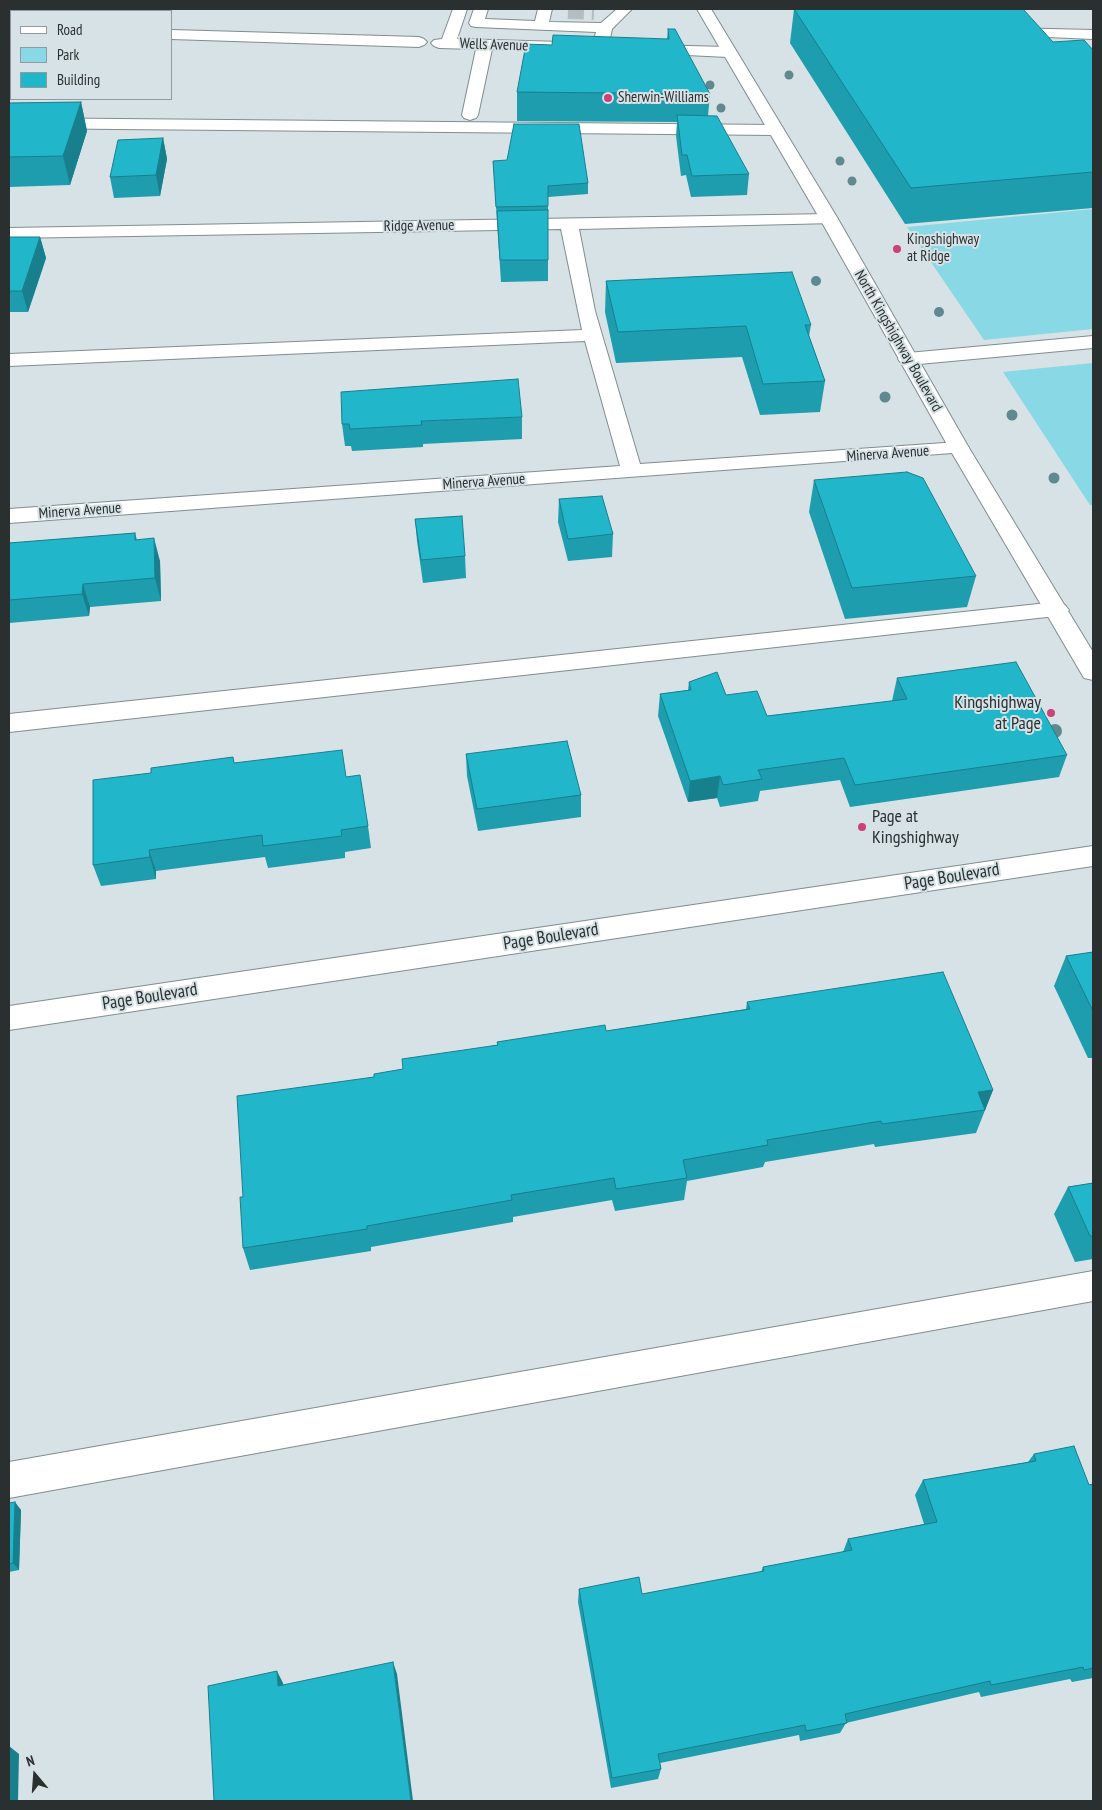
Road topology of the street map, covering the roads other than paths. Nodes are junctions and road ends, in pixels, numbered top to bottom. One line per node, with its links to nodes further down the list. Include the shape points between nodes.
1 (460, 9): 14 (street, Wells Avenue, via 444,43)
2 (481, 9): 8 (street, via 476,23)
3 (545, 9): 5 (street); 8 (street)
4 (704, 9): 19 (street, North Kingshighway Boulevard)
5 (560, 10)
6 (622, 11): 7 (street)
7 (604, 20): 8 (street); 16 (street)
8 (541, 26)
9 (995, 32): 11 (street)
10 (172, 34): 13 (street)
11 (1057, 34): 12 (street); 15 (street)
12 (1093, 35)
13 (419, 42)
14 (485, 44): 16 (street, Wells Avenue); 20 (street)
15 (1068, 47)
16 (600, 48): 17 (street, Wells Avenue)
17 (620, 49)
18 (639, 49): 19 (street)
19 (728, 52): 22 (street, North Kingshighway Boulevard)
20 (470, 115)
21 (9, 123): 22 (street)
22 (776, 130): 23 (street, North Kingshighway Boulevard)
23 (829, 220): 24 (street, Ridge Avenue); 28 (street, North Kingshighway Boulevard)
24 (569, 224): 25 (street, Ridge Avenue); 26 (street)
25 (9, 233)
26 (592, 335): 29 (street); 31 (street)
27 (1093, 342): 28 (street)
28 (908, 359): 30 (street, North Kingshighway Boulevard)
29 (9, 360)
30 (960, 448): 31 (street, Minerva Avenue); 33 (street, North Kingshighway Boulevard)
31 (632, 472): 32 (street, Minerva Avenue)
32 (9, 516)
33 (1056, 610): 34 (street, North Kingshighway Boulevard); 35 (street)
34 (1093, 672)
35 (9, 723)
36 (1093, 856): 37 (street, Page Boulevard)
37 (9, 1018)
38 (1093, 1286): 39 (street)
39 (9, 1480)

